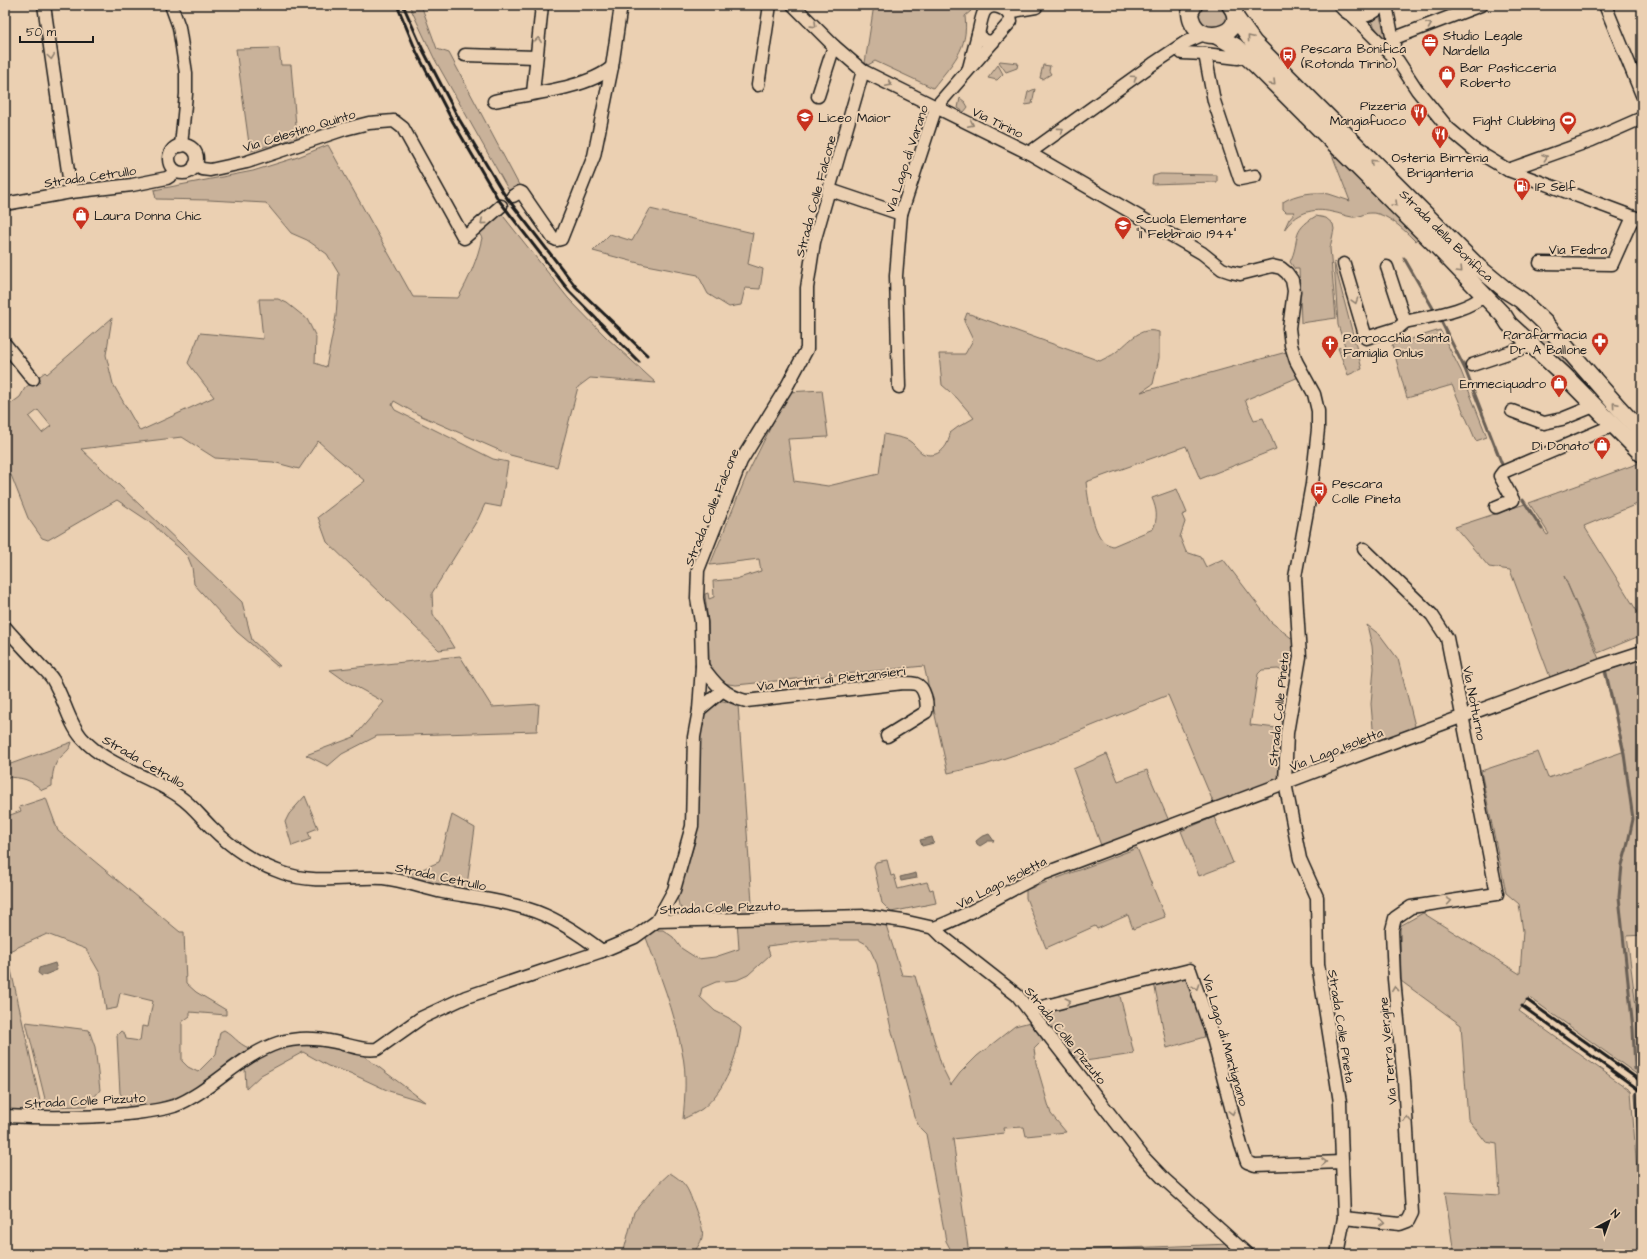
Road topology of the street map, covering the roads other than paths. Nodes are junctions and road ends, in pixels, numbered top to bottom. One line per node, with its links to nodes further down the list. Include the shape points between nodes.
1 (44, 5): 45 (street, one-way to 45)
2 (171, 5): 37 (street, via 179,27 186,73)
3 (542, 5): 25 (street, one-way to 3)
4 (621, 5): 27 (street)
5 (770, 5): 30 (street)
6 (793, 5): 20 (street, Via Tirino, one-way to 20)
7 (1379, 5): 12 (main road, via 1368,14 1358,15)
8 (1386, 5): 18 (street)
9 (1481, 5): 18 (street, one-way to 9)
10 (1605, 5): 32 (street)
11 (1036, 7): 15 (street)
12 (1344, 7): 26 (street)
13 (1191, 8): 17 (main road, via 1193,24)
14 (1237, 10): 17 (main road, via 1233,26 1228,31); 56 (main road, Strada della Bonifica, one-way to 14, via 1478,267 1267,56 1245,32)
15 (1008, 12): 16 (street, via 996,6 990,7 984,12); 19 (street, via 1011,21)
16 (978, 34): 19 (street, via 985,41); 29 (street, Via Lago di Varano)
17 (1210, 34): 24 (main road, Strada della Bonifica, via 1226,40); 38 (street, Via Tirino, one-way to 17, via 1186,42)
18 (1392, 38): 26 (street)
19 (993, 42): 29 (street, Via Lago di Varano)
20 (834, 46): 28 (street, Via Tirino); 33 (street)
21 (1182, 53): 22 (street)
22 (1206, 54): 24 (street, via 1238,58); 43 (street, via 1214,100 1240,179)
23 (465, 55): 25 (street)
24 (1245, 55): 55 (main road, Strada della Bonifica, one-way to 55)
25 (536, 57): 31 (street)
26 (1398, 61): 40 (street, via 1417,90 1448,128 1473,150)
27 (612, 67): 31 (street, via 588,81); 46 (street, via 594,156 561,239 553,238)
28 (863, 71): 35 (street, Via Tirino, one-way to 35); 42 (street, Strada Colle Falcone)
29 (968, 71): 35 (street, Via Lago di Varano)
30 (758, 85)
31 (533, 93): 34 (street)
32 (1642, 95)
33 (818, 96)
34 (494, 101)
35 (936, 107): 38 (street, Via Tirino, one-way to 38); 50 (street, Via Lago di Varano)
36 (1642, 118): 40 (street, one-way to 36, via 1592,140)
37 (181, 146): 39 (street, via 193,150); 41 (street, via 175,148 169,156 170,165)
38 (1029, 153): 79 (street, Strada Colle Pineta, via 1189,245 1222,269 1240,274 1272,266 1281,268 1292,280 1294,291 1289,328 1291,345 1296,361 1314,394 1318,410 1318,429 1308,512 1295,577 1300,657 1287,733)
39 (195, 165): 41 (street, via 189,172); 49 (street, Via Celestino Quinto, one-way to 39, via 464,238 403,128 394,121 345,129 247,162 210,170)
40 (1508, 170): 51 (street)
41 (176, 172): 45 (street, Strada Cetrullo, via 168,178 132,185)
42 (834, 176): 44 (street, Strada Colle Falcone); 47 (street)
43 (1256, 176)
44 (830, 190): 47 (street); 74 (street, Strada Colle Falcone, via 814,242 807,288 807,349 741,461 698,570 697,598)
45 (71, 192): 48 (street, Strada Cetrullo)
46 (517, 194)
47 (852, 198): 50 (street)
48 (5, 204)
49 (501, 206)
50 (901, 214): 64 (street, Via Lago di Varano, via 896,276)
51 (1638, 218): 52 (street, Via Fedra, via 1612,264)
52 (1540, 263)
53 (1344, 264): 58 (street, Strada della Bonifica, one-way to 58, via 1366,338 1398,328)
54 (1387, 267): 58 (street)
55 (1484, 295): 57 (main road, Strada della Bonifica); 58 (street, Strada della Bonifica, via 1465,307)
56 (1513, 296): 57 (main road, via 1528,313 1526,324 1520,327); 60 (main road, Strada della Bonifica, via 1521,300 1544,322)
57 (1504, 316): 61 (main road, Strada della Bonifica)
58 (1405, 322)
59 (5, 344): 63 (street)
60 (1564, 345): 61 (main road, via 1559,344 1544,328 1538,327 1529,336); 68 (main road, Strada della Bonifica, one-way to 60)
61 (1533, 347): 62 (street); 65 (main road, Strada della Bonifica)
62 (1472, 365)
63 (33, 379)
64 (899, 387)
65 (1594, 406): 66 (street, via 1562,419 1544,423); 67 (main road, Strada della Bonifica)
66 (1512, 411)
67 (1614, 426): 69 (main road, Strada della Bonifica); 70 (street, via 1503,472 1500,476 1513,500)
68 (1642, 433)
69 (1642, 454)
70 (1496, 507)
71 (1364, 549): 77 (street, Via Notturno, via 1432,615 1443,630 1449,645)
72 (5, 627): 83 (street, Strada Cetrullo, via 52,678 62,694 70,718 87,744 108,759 182,798 230,844 249,858 300,877 386,879 528,909 564,925)
73 (1642, 652): 77 (street, Via Lago Isoletta)
74 (702, 666): 75 (street, Via Martiri di Pietransieri); 76 (street, Strada Colle Falcone)
75 (723, 690): 76 (street); 78 (street, Via Martiri di Pietransieri, via 746,700 903,683 917,684 924,696 926,712)
76 (699, 710): 81 (street, Strada Colle Falcone, via 694,737 692,826 674,890)
77 (1464, 716): 79 (street, Via Lago Isoletta); 80 (street, Via Notturno)
78 (887, 736)
79 (1285, 783): 82 (street, Via Lago Isoletta, via 1043,874 957,920); 86 (street, Strada Colle Pineta, via 1300,859 1316,897 1318,964 1340,1102)
80 (1497, 894): 87 (street, Via Terra Vergine, one-way to 80, via 1400,1224 1408,1221 1412,1213 1404,1081 1394,979 1392,930 1395,918 1412,907)
81 (658, 921): 82 (street, Strada Colle Pizzuto, via 866,916); 83 (street, Strada Colle Pizzuto, via 635,937)
82 (934, 928): 84 (street, Strada Colle Pizzuto, via 1000,980)
83 (602, 951): 85 (street, Strada Colle Pizzuto, via 466,997 421,1018 377,1049 311,1039 278,1043 189,1098 169,1107 104,1116)
84 (1030, 1010): 86 (street, Via Lago di Martignano, one-way to 86, via 1190,970 1211,1031 1241,1145 1248,1162 1255,1165); 88 (street, Strada Colle Pizzuto, via 1144,1158)
85 (5, 1116)
86 (1342, 1162): 87 (street, Strada Colle Pineta)
87 (1344, 1218): 89 (street, Strada Colle Pineta)
88 (1246, 1254)
89 (1337, 1254)

